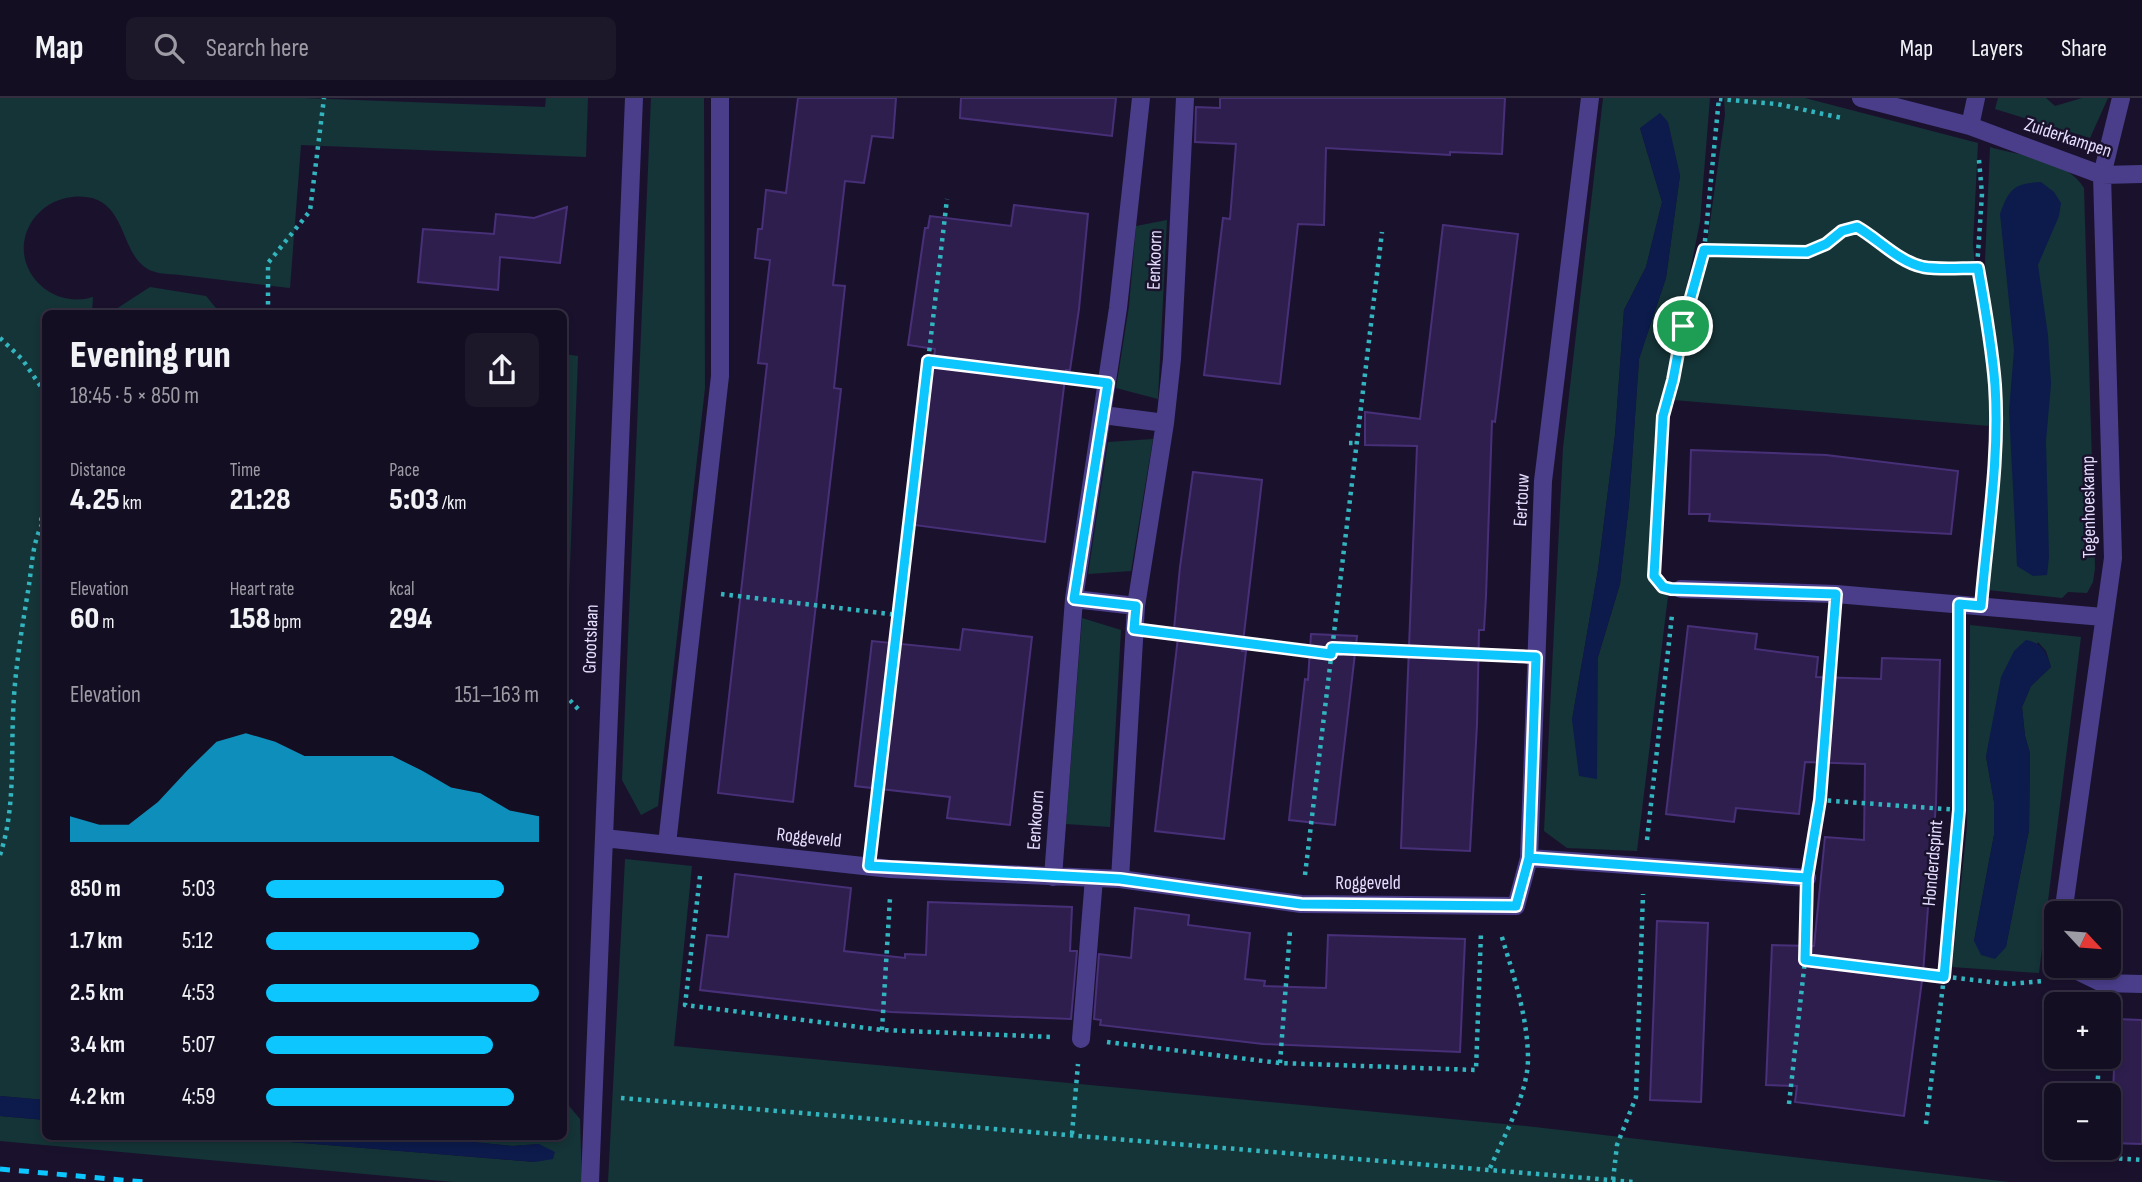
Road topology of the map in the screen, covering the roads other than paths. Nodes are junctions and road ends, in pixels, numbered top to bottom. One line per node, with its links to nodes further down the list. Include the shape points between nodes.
1 (634, 98): 18 (street, Grootslaan)
2 (720, 98): 19 (street, via 720,376)
3 (1141, 98): 12 (street, Eenkoorn)
4 (1185, 98): 13 (street, Eenkoorn)
5 (1590, 98): 20 (street, Eertouw, via 1543,481)
6 (1861, 98): 9 (street, Zuiderkampen)
7 (1976, 98): 9 (street)
8 (2121, 98): 11 (street, Tegenhoeskamp)
9 (1978, 129): 11 (street, Zuiderkampen)
10 (2142, 174): 11 (street, Zuiderkampen)
11 (2102, 175): 17 (street, Tegenhoeskamp, via 2113,558)
12 (1103, 415): 13 (street); 15 (street, Eenkoorn)
13 (1165, 423): 16 (street, Eenkoorn)
14 (1681, 589): 17 (street, via 1836,594)
15 (1074, 599): 16 (street); 21 (street, Eenkoorn)
16 (1136, 606): 24 (street, Eenkoorn)
17 (2103, 617): 25 (street, Tegenhoeskamp)
18 (604, 838): 19 (street, Roggeveld); 30 (street, Grootslaan)
19 (667, 844): 21 (street, Roggeveld, via 891,869)
20 (1529, 858): 23 (street); 26 (street, Eertouw)
21 (1053, 877): 22 (street, Roggeveld)
22 (1094, 878): 24 (street, Roggeveld); 29 (street)
23 (1807, 878)
24 (1120, 879): 26 (street, Roggeveld, via 1297,903)
25 (2065, 901)
26 (1516, 906)
27 (2091, 978): 28 (street, via 2102,983)
28 (2142, 984)
29 (1081, 1039)
30 (590, 1182)

